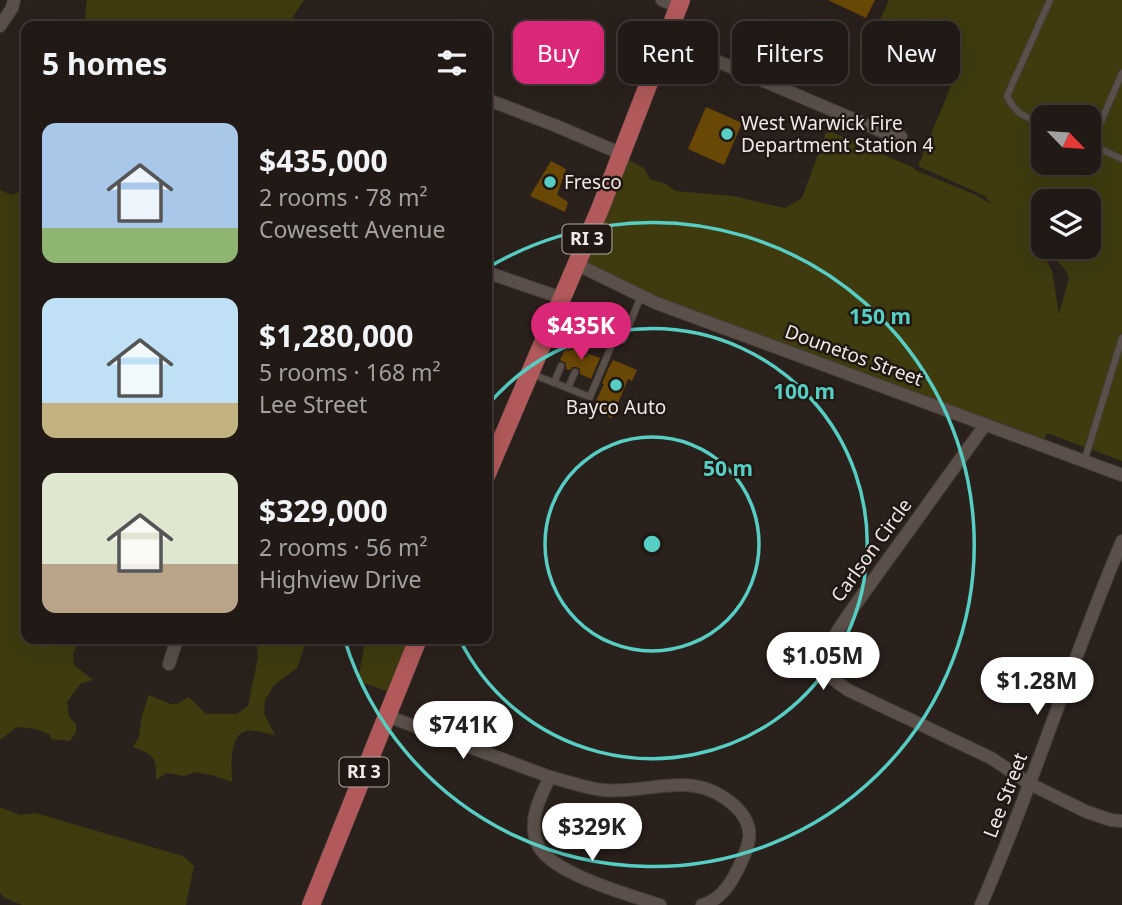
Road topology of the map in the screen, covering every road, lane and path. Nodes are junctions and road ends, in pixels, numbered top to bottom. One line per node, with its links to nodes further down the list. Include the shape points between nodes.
1 (14, 0): 5 (street)
2 (1050, 0): 10 (lane, via 1007,96 1012,107)
3 (674, 2): 4 (main road, RI 3)
4 (670, 21)
5 (0, 26)
6 (718, 61): 12 (street)
7 (1122, 74): 11 (lane)
8 (649, 84): 14 (main road, RI 3)
9 (492, 101): 14 (street)
10 (1031, 119)
11 (1101, 120)
12 (901, 137)
13 (1101, 149): 15 (lane)
14 (622, 154): 16 (main road, RI 3)
15 (1122, 159)
16 (576, 264): 18 (street, Dounetos Street); 19 (main road, RI 3)
17 (492, 275): 19 (street)
18 (641, 296): 22 (lane, via 623,340); 31 (street, Dounetos Street)
19 (559, 305): 20 (lane); 28 (main road, RI 3)
20 (579, 322): 21 (lane); 24 (lane)
21 (593, 328): 22 (lane); 25 (lane)
22 (615, 337): 30 (lane, via 590,397)
23 (1122, 338): 32 (lane)
24 (569, 346)
25 (583, 352)
26 (561, 366): 29 (lane)
27 (575, 372): 30 (lane)
28 (530, 373): 29 (lane); 33 (main road, RI 3)
29 (554, 383): 30 (lane)
30 (568, 388)
31 (985, 425): 32 (street, Dounetos Street); 41 (street, Carlson Circle, via 853,608 824,664 831,678 848,690 991,758)
32 (1084, 461): 34 (street, Dounetos Street)
33 (492, 462)
34 (1122, 475)
35 (1122, 541): 41 (street, Lee Street)
36 (175, 644): 38 (street)
37 (416, 644): 39 (main road, RI 3)
38 (169, 664)
39 (387, 716): 40 (street); 43 (main road, RI 3)
40 (550, 776): 44 (street, via 536,806 534,825 537,844 548,859 602,885); 45 (street, via 601,790 685,784 727,799 744,814 751,831 747,850 722,895)
41 (1030, 784): 42 (street, Carlson Circle, via 1087,812); 46 (street, Lee Street)
42 (1122, 821)
43 (315, 904)
44 (660, 905)
45 (702, 905)
46 (982, 905)

